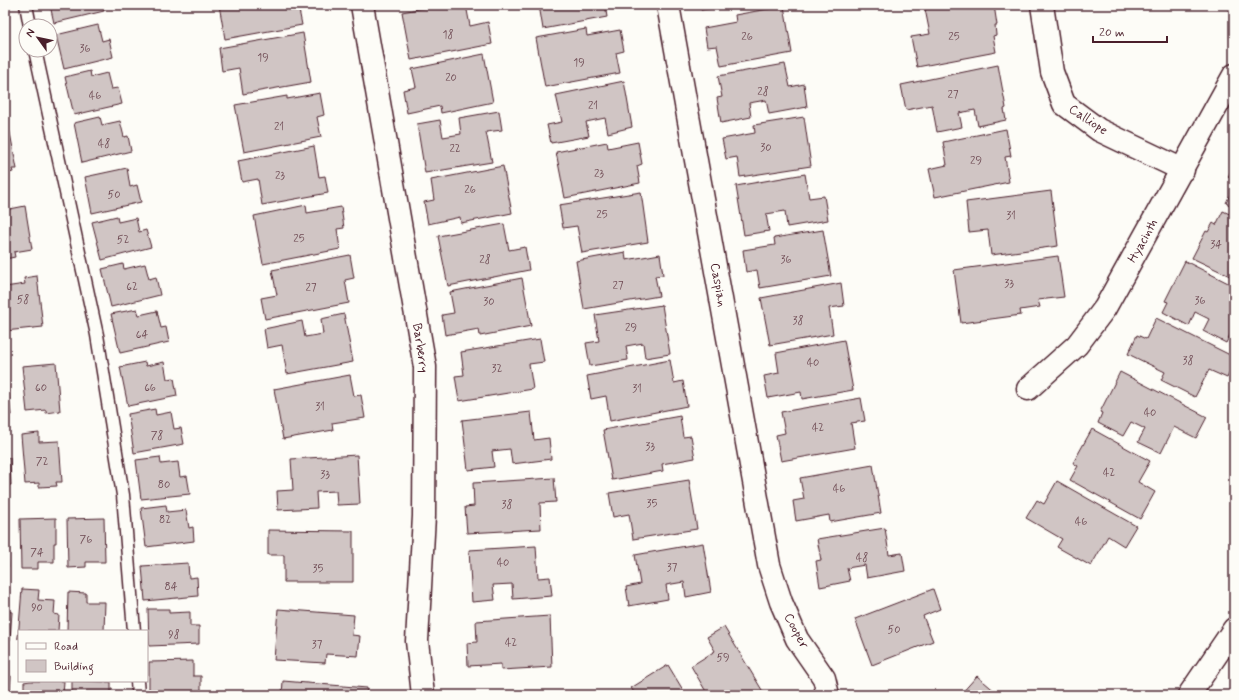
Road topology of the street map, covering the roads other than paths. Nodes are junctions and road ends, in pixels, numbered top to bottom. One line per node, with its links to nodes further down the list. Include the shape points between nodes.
1 (26, 5): 5 (lane)
2 (362, 5): 15 (street, Barberry, via 425,367 424,516 417,641)
3 (668, 5): 10 (street, Caspian)
4 (1042, 5): 8 (street, Calliope, via 1052,72 1064,104 1099,130)
5 (28, 18)
6 (37, 58): 12 (lane, via 97,335 123,496)
7 (1234, 75): 8 (street, Hyacinth)
8 (1183, 170): 9 (street, Hyacinth, via 1105,308 1077,345)
9 (1028, 389)
10 (768, 565): 16 (street, Cooper, via 797,639 824,678)
11 (1234, 629): 17 (street)
12 (134, 630)
13 (138, 682): 14 (lane)
14 (138, 695)
15 (423, 695)
16 (828, 695)
17 (1189, 695)

